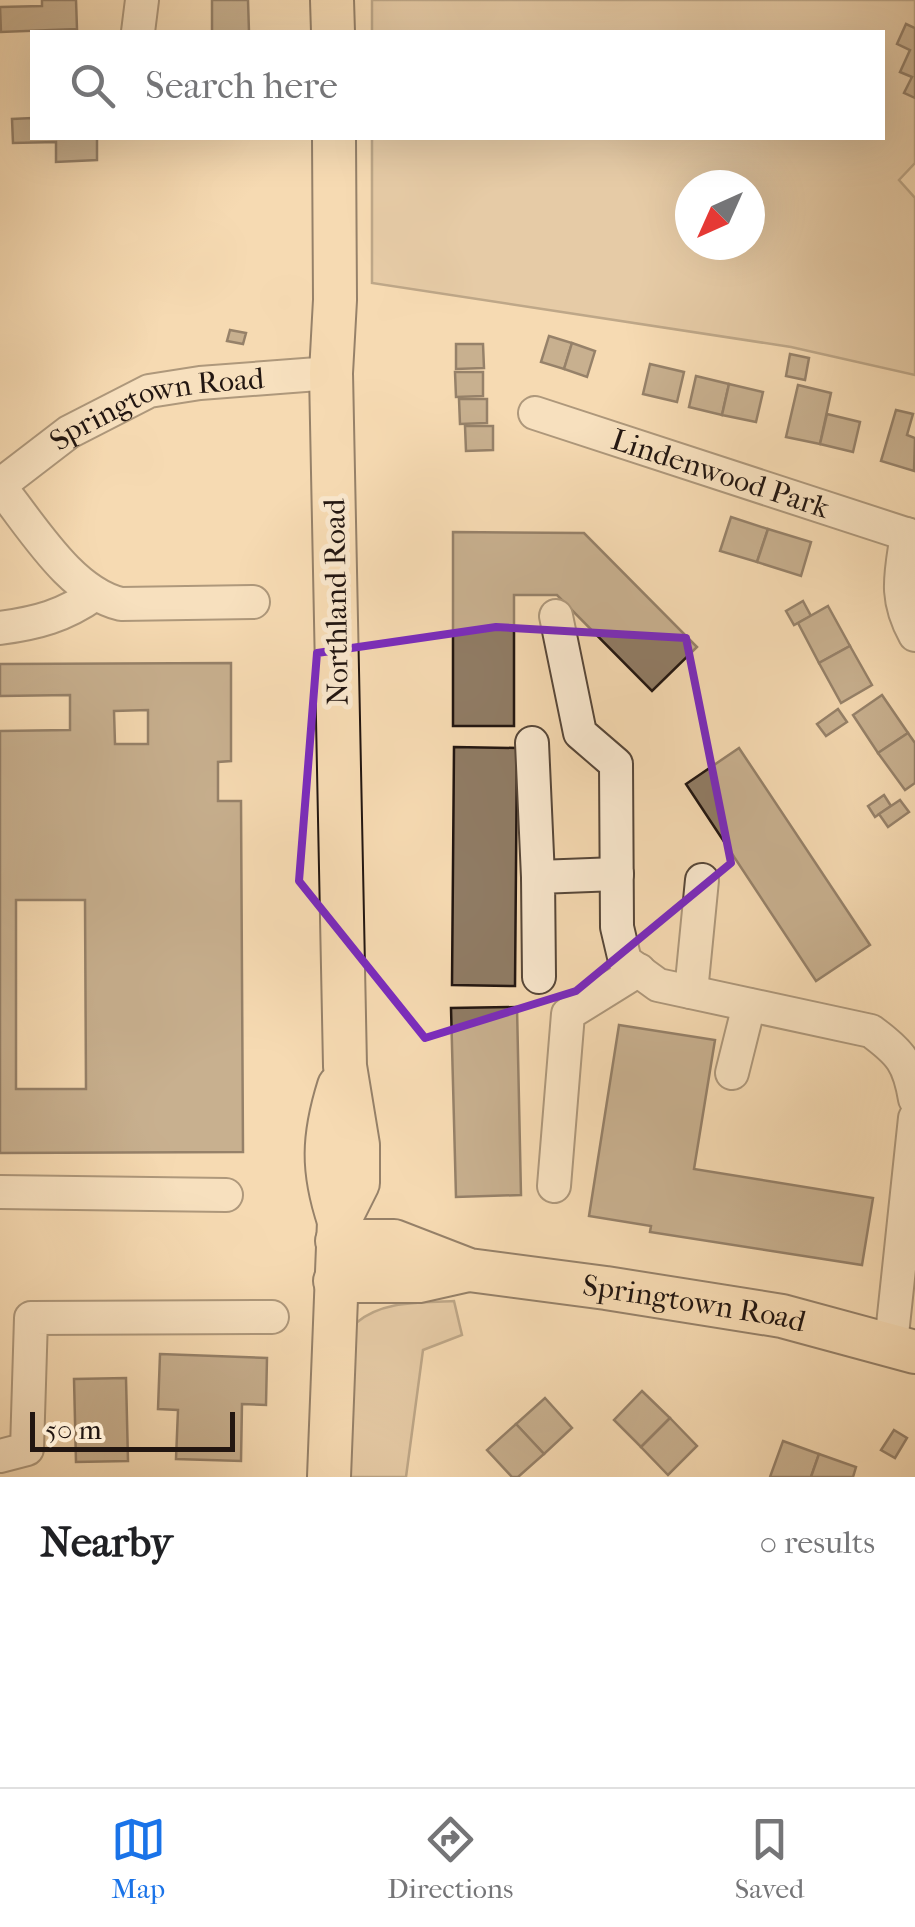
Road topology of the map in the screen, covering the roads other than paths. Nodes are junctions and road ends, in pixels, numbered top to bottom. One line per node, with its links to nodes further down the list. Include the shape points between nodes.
1 (142, 0): 3 (street)
2 (332, 0): 4 (main road)
3 (138, 30)
4 (332, 30)
5 (334, 140): 6 (main road, Northland Road)
6 (331, 373): 8 (street, Springtown Road, via 149,391 69,432); 29 (main road, Northland Road, via 345,1066 358,1145 358,1183)
7 (535, 412): 9 (street, Lindenwood Park)
8 (0, 486): 10 (street, via 76,581)
9 (911, 536): 14 (street, Lindenwood Park, via 900,578 902,612)
10 (95, 594): 11 (street, via 120,604); 13 (street, via 47,621)
11 (253, 602)
12 (556, 616): 16 (street, via 580,732 616,764)
13 (0, 628)
14 (915, 635)
15 (532, 743): 17 (street)
16 (617, 874): 17 (street); 19 (street, via 617,927 625,960)
17 (538, 877): 20 (street)
18 (702, 880): 21 (street)
19 (638, 970): 21 (street, via 658,985); 26 (street, via 568,1014)
20 (538, 977)
21 (690, 992): 22 (street)
22 (750, 1005): 23 (street); 24 (street, via 871,1032 910,1071)
23 (732, 1074)
24 (915, 1100)
25 (915, 1118): 31 (street)
26 (554, 1186)
27 (0, 1192): 28 (street)
28 (226, 1196)
29 (337, 1248): 31 (main road, Springtown Road, via 394,1241 468,1270 782,1316); 33 (main road, Northland Road)
30 (272, 1316): 32 (street, via 31,1318 28,1449)
31 (903, 1348)
32 (0, 1456)
33 (329, 1477)

